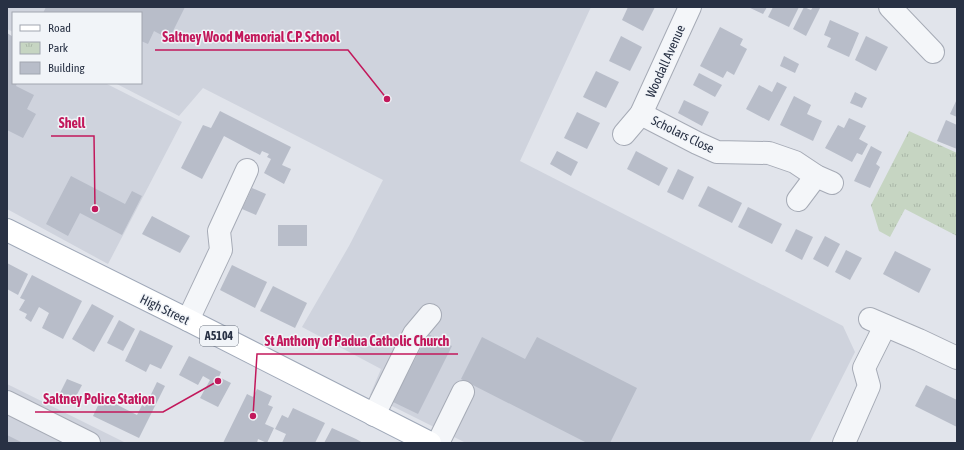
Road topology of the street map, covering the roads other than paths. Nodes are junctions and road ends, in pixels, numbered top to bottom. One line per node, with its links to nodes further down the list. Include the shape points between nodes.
1 (690, 7): 4 (street, Woodall Avenue)
2 (890, 7): 3 (street)
3 (933, 52)
4 (641, 114): 5 (street, Woodall Avenue); 7 (street, Scholars Close, via 717,152 769,153 795,162 824,180)
5 (624, 134)
6 (247, 170): 10 (street, via 219,231 221,250)
7 (798, 200)
8 (7, 230): 10 (main road, High Street / A5104)
9 (430, 315): 14 (street, via 414,334)
10 (188, 320): 14 (main road, High Street / A5104)
11 (957, 358): 18 (street, via 877,322 864,368 869,386)
12 (464, 392): 17 (street)
13 (7, 402): 15 (street)
14 (374, 415): 16 (main road, High Street / A5104)
15 (89, 443)
16 (430, 443)
17 (438, 443)
18 (844, 443)

